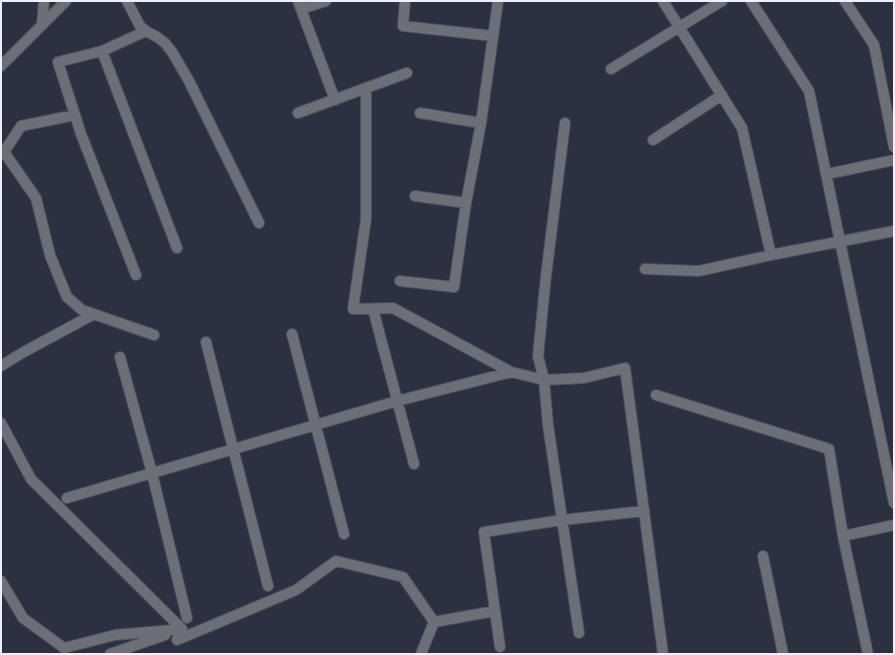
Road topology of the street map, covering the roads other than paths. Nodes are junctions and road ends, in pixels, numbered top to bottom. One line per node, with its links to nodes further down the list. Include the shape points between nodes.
1 (44, 1): 12 (street)
2 (66, 1): 12 (street)
3 (127, 1): 14 (street)
4 (326, 1): 11 (street)
5 (405, 1): 15 (street, via 403,26)
6 (498, 1): 15 (street)
7 (663, 1): 13 (street)
8 (722, 1): 13 (street)
9 (751, 1): 32 (street, via 809,91)
10 (845, 1): 29 (street, via 874,45)
11 (300, 5): 22 (street)
12 (42, 26): 17 (street)
13 (680, 27): 18 (street); 21 (street)
14 (146, 32): 16 (street); 35 (street, via 165,43 189,81)
15 (493, 36): 26 (street)
16 (102, 50): 25 (street, via 58,62); 38 (street)
17 (1, 66)
18 (612, 69)
19 (407, 73): 20 (street)
20 (366, 89): 22 (street); 43 (street, via 366,219 353,309)
21 (722, 96): 28 (street); 39 (street, via 742,128)
22 (335, 100): 24 (street)
23 (420, 113): 26 (street)
24 (298, 114)
25 (75, 115): 30 (street, via 21,126); 41 (street)
26 (481, 123): 34 (street)
27 (565, 123): 51 (street, via 538,356)
28 (653, 140)
29 (894, 147)
30 (2, 152): 44 (street, via 36,198 50,255 67,297 82,310)
31 (894, 160): 32 (street)
32 (826, 174): 37 (street)
33 (414, 196): 34 (street)
34 (466, 203): 42 (street, via 454,287)
35 (259, 223)
36 (894, 231): 37 (street)
37 (840, 242): 39 (street); 60 (street)
38 (178, 248)
39 (771, 255): 40 (street, via 699,271)
40 (645, 270)
41 (136, 276)
42 (400, 281)
43 (373, 309): 50 (street, via 393,308); 53 (street)
44 (94, 314): 46 (street); 49 (street)
45 (292, 334): 55 (street)
46 (154, 335)
47 (206, 342): 56 (street)
48 (120, 358): 58 (street)
49 (1, 366)
50 (511, 372): 51 (street); 53 (street)
51 (544, 380): 61 (street, via 584,378 626,368); 62 (street)
52 (656, 395): 65 (street, via 829,449)
53 (397, 401): 55 (street); 57 (street)
54 (1, 423): 72 (street, via 31,479)
55 (316, 425): 56 (street); 64 (street)
56 (233, 449): 58 (street); 68 (street)
57 (414, 464)
58 (152, 473): 59 (street); 70 (street)
59 (67, 498)
60 (894, 503)
61 (644, 511): 62 (street); 78 (street)
62 (562, 520): 69 (street, via 484,532); 73 (street)
63 (894, 525): 65 (street)
64 (344, 534)
65 (843, 536): 80 (street)
66 (763, 556): 79 (street)
67 (1, 581): 75 (street, via 23,618)
68 (268, 586)
69 (495, 611): 71 (street); 74 (street)
70 (187, 618)
71 (434, 622): 72 (street, via 403,578 336,561 296,590 178,640); 77 (street)
72 (182, 629): 75 (street, via 115,635); 76 (street)
73 (579, 633)
74 (500, 648)
75 (62, 651)
76 (109, 654)
77 (421, 654)
78 (663, 654)
79 (783, 654)
80 (868, 654)

